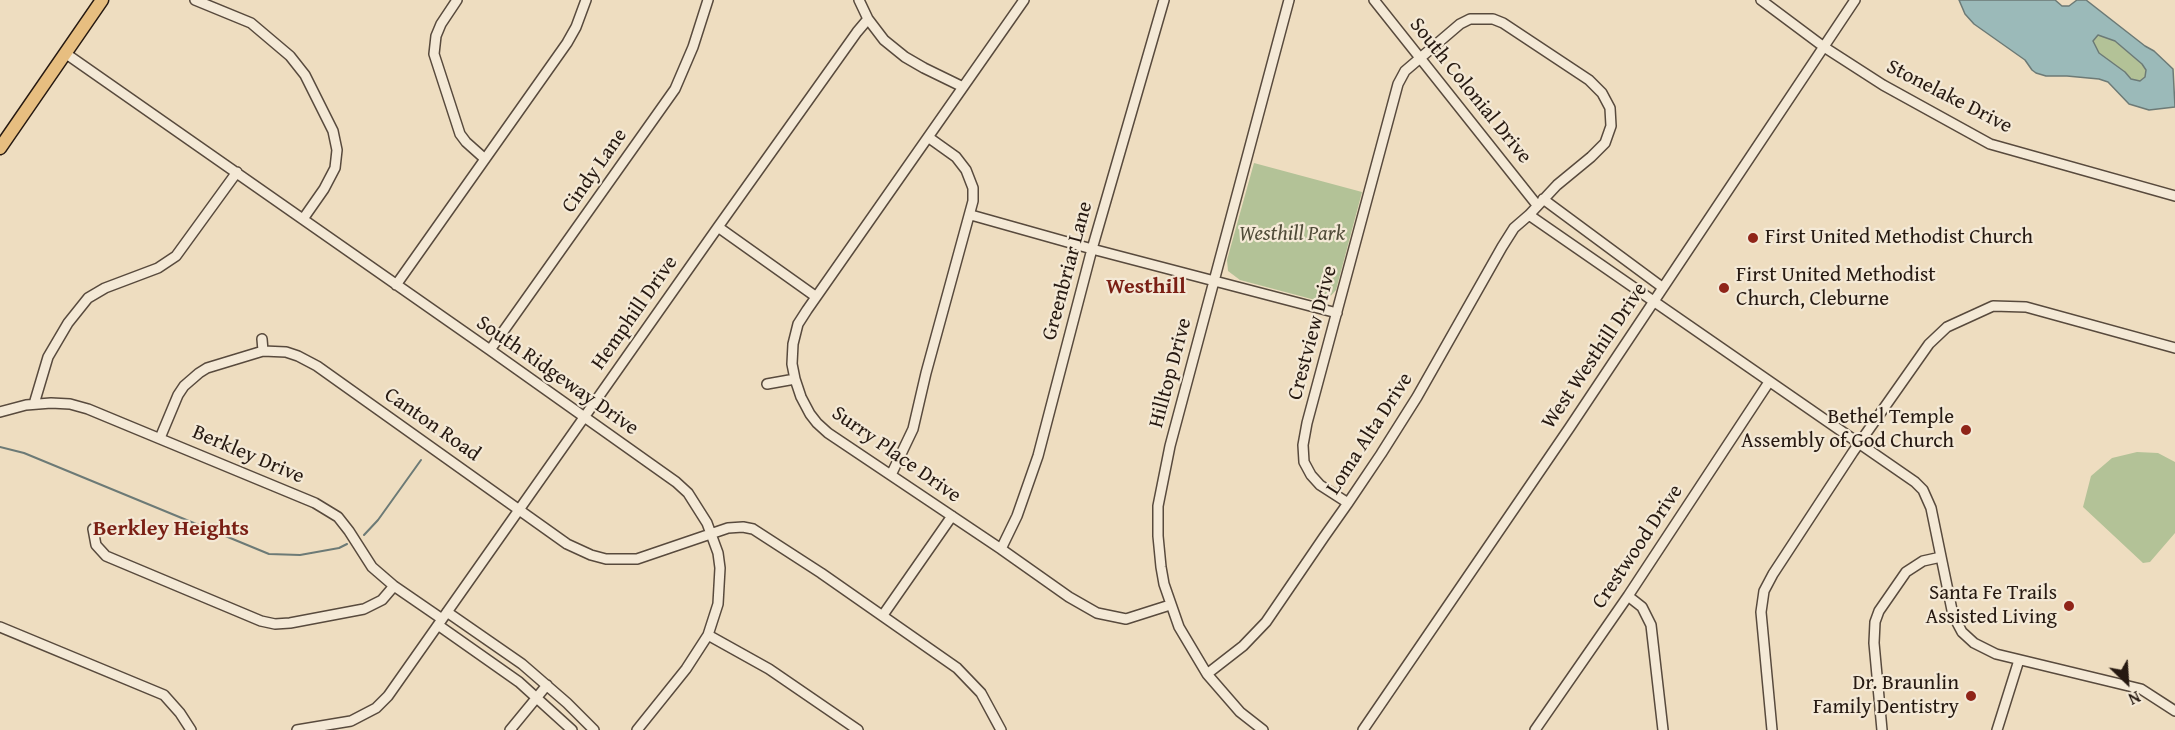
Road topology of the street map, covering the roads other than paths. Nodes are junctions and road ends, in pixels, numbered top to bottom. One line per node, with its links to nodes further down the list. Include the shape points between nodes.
1 (102, 0): 15 (main road)
2 (195, 0): 26 (street, via 251,23 291,56 333,131 335,168)
3 (458, 0): 20 (street, via 441,24 434,54 460,134)
4 (586, 0): 20 (street, via 567,43)
5 (708, 0): 37 (street, Cindy Lane, via 675,88)
6 (859, 0): 13 (street)
7 (1024, 0): 17 (street, Surry Place Drive)
8 (1164, 0): 28 (street, Greenbriar Lane)
9 (1289, 0): 29 (street, Hilltop Drive)
10 (1374, 0): 16 (street, South Colonial Drive)
11 (1761, 0): 14 (street, Stonelake Drive)
12 (1855, 0): 14 (street, West Westhill Drive)
13 (868, 19): 17 (street, via 884,40 906,57); 27 (street, Hemphill Drive)
14 (1824, 47): 22 (street, Stonelake Drive, via 1883,85 1990,144); 31 (street, West Westhill Drive)
15 (65, 53): 19 (main road); 21 (street, South Ridgeway Drive)
16 (1419, 58): 23 (street, South Colonial Drive); 23 (street, Crestview Drive, via 1460,24 1493,19 1589,80 1602,93 1610,108 1611,126 1605,143); 34 (street, Crestview Drive, via 1398,84)
17 (963, 87): 18 (street, Surry Place Drive)
18 (928, 137): 24 (street, via 956,157 966,170 973,188); 32 (street, Surry Place Drive)
19 (0, 147)
20 (485, 159): 30 (street)
21 (237, 172): 26 (street, South Ridgeway Drive); 42 (street, via 176,256 158,268 88,298 48,357)
22 (2175, 196)
23 (1540, 202): 25 (street, Loma Alta Drive); 31 (street, South Colonial Drive)
24 (971, 215): 28 (street); 47 (street, via 913,429)
25 (1529, 215): 33 (street); 48 (street, Loma Alta Drive, via 1514,228 1502,247 1417,397)
26 (303, 219): 30 (street, South Ridgeway Drive)
27 (718, 227): 32 (street); 44 (street, Hemphill Drive)
28 (1092, 249): 29 (street); 53 (street, Greenbriar Lane, via 1038,456)
29 (1215, 280): 34 (street); 57 (street, Hilltop Drive, via 1170,446 1158,506 1161,567)
30 (396, 285): 37 (street, South Ridgeway Drive)
31 (1662, 287): 33 (street, West Westhill Drive)
32 (815, 296): 39 (street, Surry Place Drive, via 798,324 793,344)
33 (1653, 301): 40 (street); 76 (street, West Westhill Drive)
34 (1337, 314): 48 (street, Crestview Drive, via 1303,445 1304,462 1311,475)
35 (262, 339): 38 (street)
36 (2175, 348): 46 (street, via 2026,307 1992,306 1947,327 1929,344)
37 (490, 350): 44 (street, South Ridgeway Drive)
38 (262, 351): 45 (street, Canton Road, via 208,368 191,379 178,395); 49 (street, Canton Road, via 286,352 307,360)
39 (795, 380): 41 (street); 47 (street, Surry Place Drive, via 817,423)
40 (1769, 382): 46 (street); 56 (street, Crestwood Drive)
41 (767, 384)
42 (34, 404): 43 (street, Berkley Drive); 45 (street, Berkley Drive, via 70,404)
43 (0, 412)
44 (584, 417): 49 (street, Hemphill Drive); 52 (street, South Ridgeway Drive, via 676,482 700,509)
45 (160, 438): 55 (street, Berkley Drive, via 327,509 349,531 372,567)
46 (1859, 445): 54 (street, via 1923,490 1931,508); 79 (street, via 1764,591 1761,612)
47 (891, 475): 50 (street, Surry Place Drive)
48 (1348, 502): 63 (street, Loma Alta Drive, via 1266,622)
49 (519, 508): 52 (street, Canton Road, via 567,544 606,559 637,559); 59 (street, Hemphill Drive)
50 (952, 516): 53 (street, Surry Place Drive); 58 (street)
51 (93, 529): 55 (street, via 96,545 106,556 275,624 364,609 382,600)
52 (711, 532): 58 (street, via 753,529); 61 (street, South Ridgeway Drive, via 718,553 720,586)
53 (1001, 549): 57 (street, Surry Place Drive, via 1097,613 1126,619)
54 (1941, 557): 62 (street, via 1953,615 1962,632 1981,648); 80 (street, via 1923,561 1905,572 1875,622)
55 (394, 586): 59 (street, Berkley Drive)
56 (1628, 596): 77 (street, Crestwood Drive); 78 (street, via 1642,607 1651,625)
57 (1170, 605): 63 (street, Hilltop Drive)
58 (883, 615): 74 (street, via 971,680)
59 (442, 619): 64 (street, Berkley Drive, via 522,664); 65 (street, Berkley Drive); 68 (street, Hemphill Drive, via 376,708 351,721)
60 (0, 627): 67 (street, via 164,695)
61 (708, 635): 72 (street, South Ridgeway Drive); 73 (street, via 769,669)
62 (2019, 660): 66 (street, via 2141,689); 81 (street)
63 (1207, 674): 75 (street, Hilltop Drive, via 1240,712)
64 (547, 685): 65 (street); 71 (street, Berkley Drive)
65 (537, 698): 69 (street); 70 (street, Berkley Drive)
66 (2175, 711)
67 (191, 730)
68 (297, 730)
69 (510, 730)
70 (572, 730)
71 (594, 730)
72 (637, 730)
73 (858, 730)
74 (1001, 730)
75 (1263, 730)
76 (1363, 730)
77 (1535, 730)
78 (1663, 730)
79 (1772, 730)
80 (1882, 730)
81 (1997, 730)

